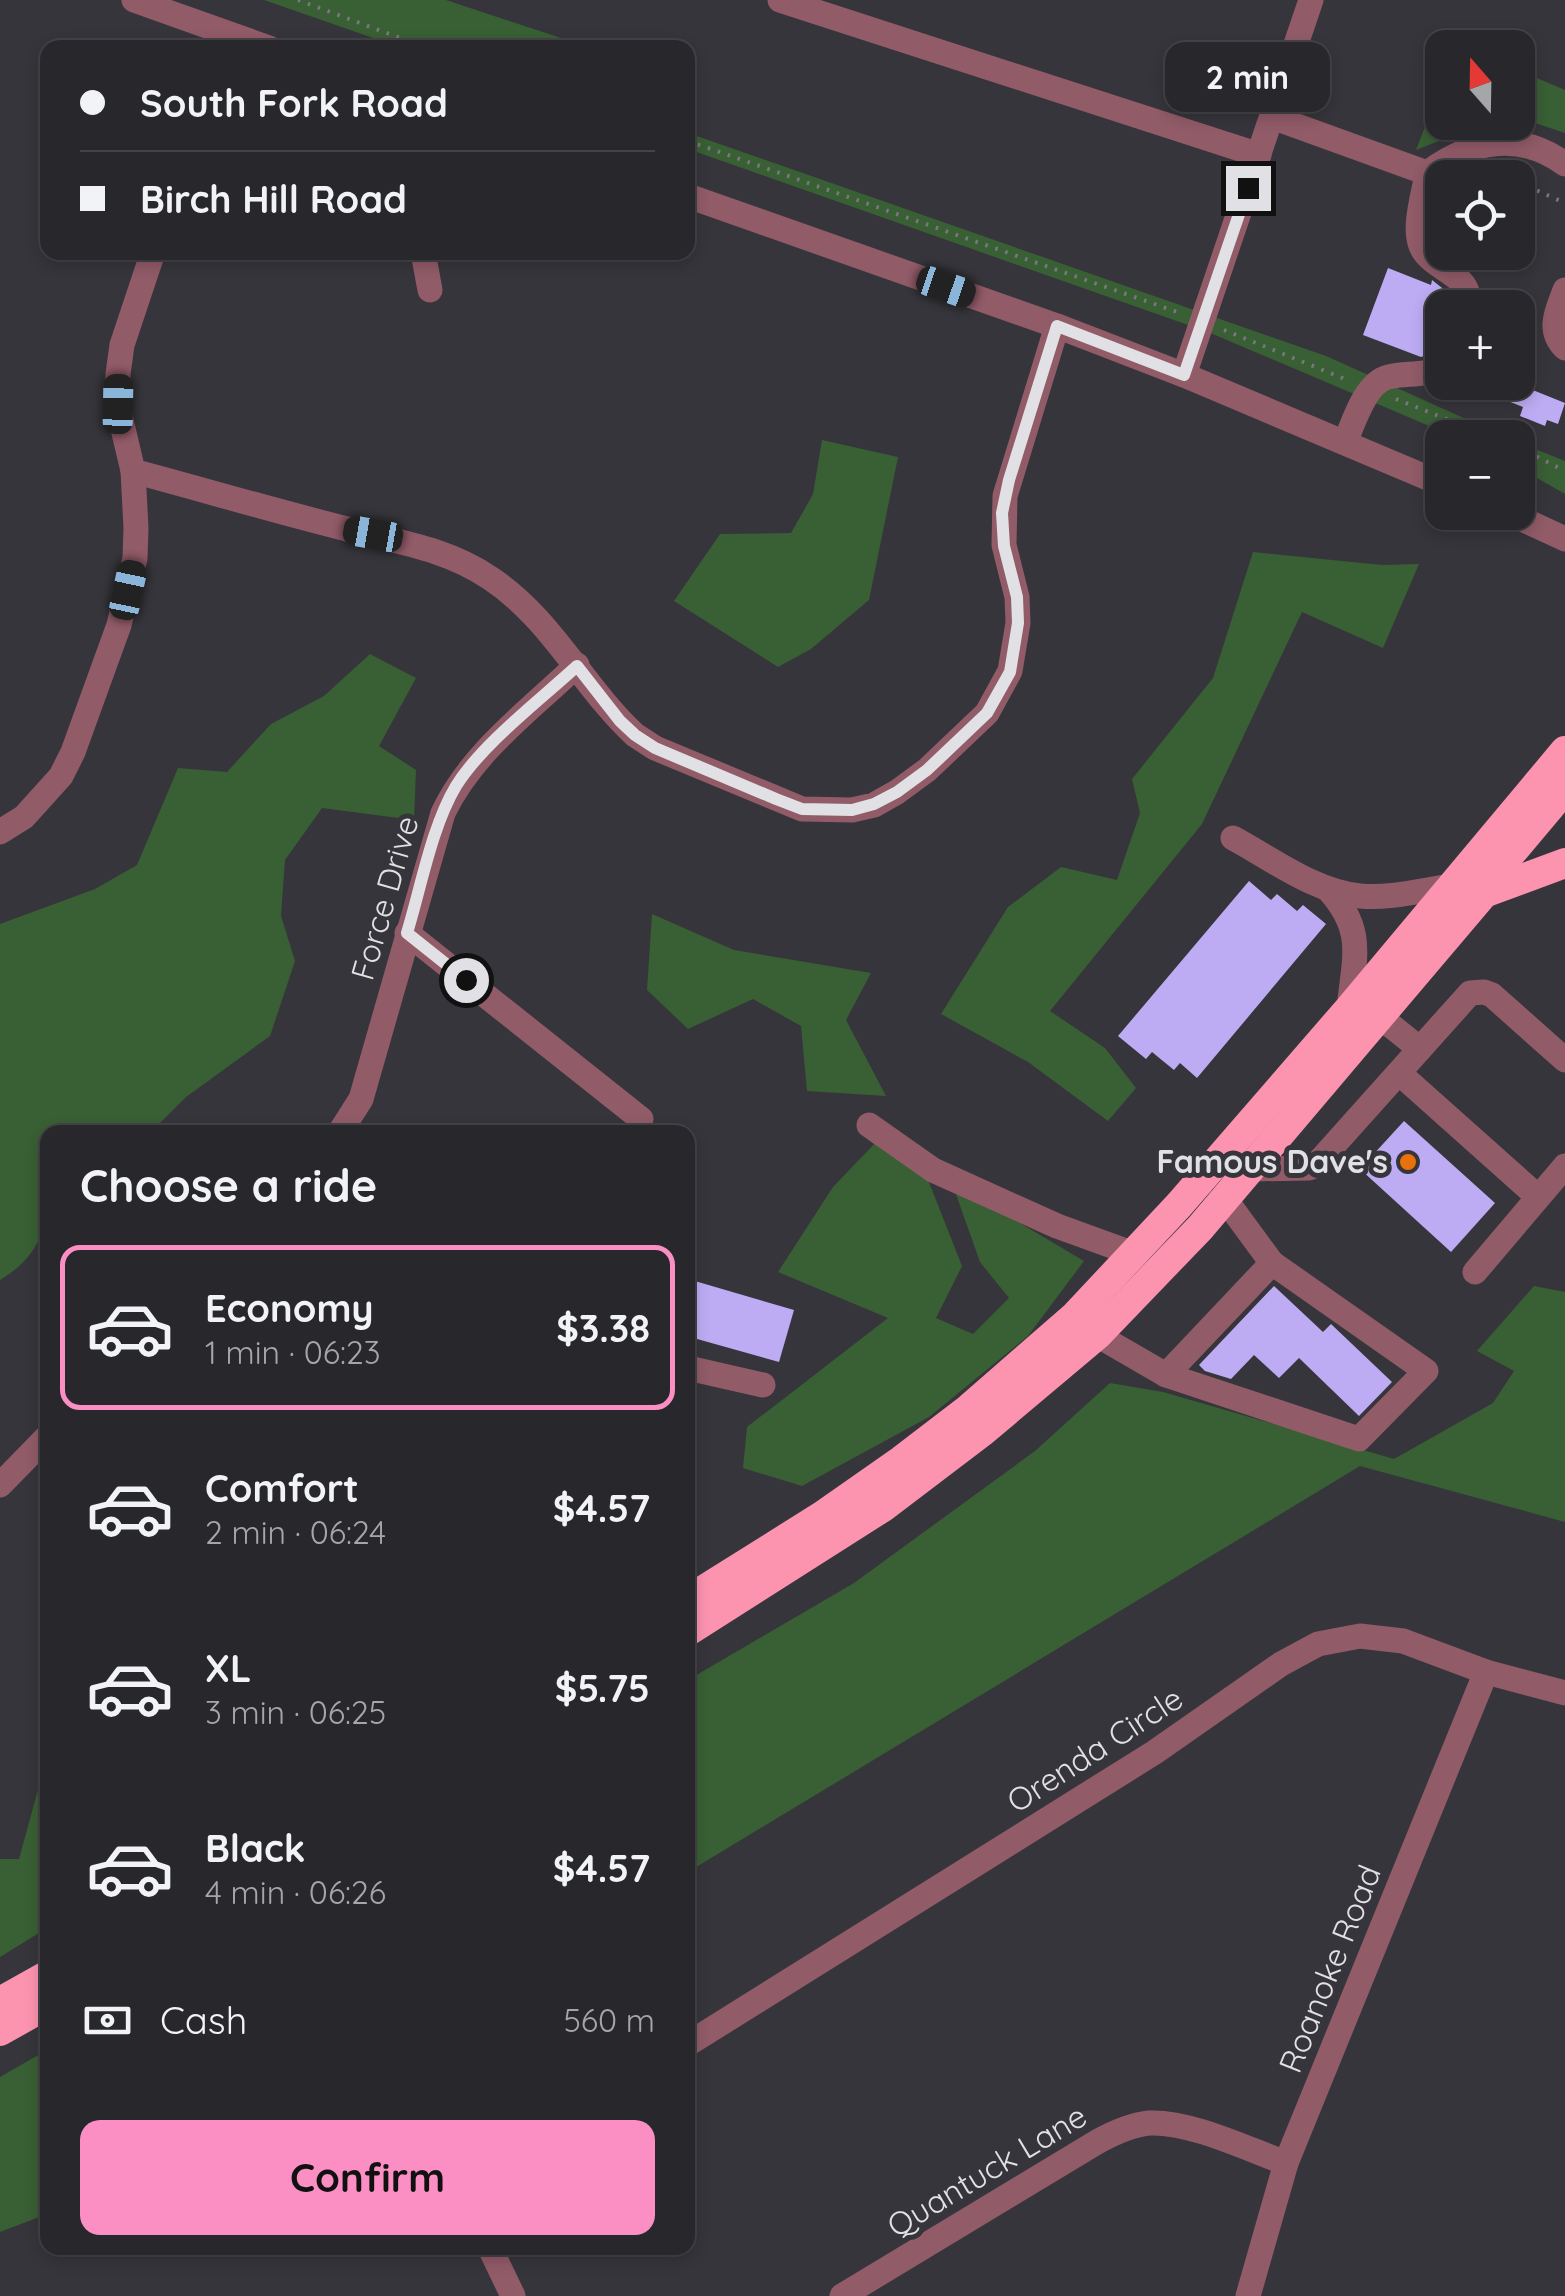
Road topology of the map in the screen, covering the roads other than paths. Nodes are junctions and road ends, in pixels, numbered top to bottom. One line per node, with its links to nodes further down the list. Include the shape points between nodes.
1 (134, 0): 4 (street)
2 (780, 0): 6 (street)
3 (1311, 0): 5 (street)
4 (225, 40)
5 (1272, 117): 6 (street); 9 (street)
6 (1259, 155): 22 (street)
7 (1446, 160): 8 (street, via 1492,142 1512,142)
8 (1565, 164)
9 (1425, 172)
10 (1425, 186): 12 (street, via 1418,231)
11 (695, 198): 19 (street)
12 (1425, 252)
13 (150, 260): 24 (street, via 118,374)
14 (423, 260): 16 (street)
15 (1447, 270): 17 (street)
16 (430, 290)
17 (1467, 290)
18 (1565, 290): 20 (street, via 1554,327)
19 (1057, 326): 22 (street); 28 (street, via 1002,513 1017,597 1010,672 987,713 897,792 852,810 802,809 776,799 635,735)
20 (1565, 348)
21 (1425, 374): 23 (street, via 1384,377 1370,389)
22 (1184, 375): 23 (street)
23 (1345, 442): 25 (street)
24 (133, 471): 28 (street, via 454,558 526,608); 31 (street, via 132,574 73,752 44,796)
25 (1425, 477)
26 (1535, 525): 27 (street)
27 (1565, 539)
28 (577, 666): 37 (street, Force Drive, via 456,787)
29 (1565, 751): 34 (highway)
30 (1565, 789): 36 (highway)
31 (0, 832)
32 (1233, 838): 35 (street)
33 (1565, 863): 36 (highway)
34 (1452, 886): 35 (street, via 1371,896); 38 (highway)
35 (1328, 889): 38 (street, via 1354,927)
36 (1484, 893): 39 (highway)
37 (407, 933): 43 (street); 44 (street, Force Drive, via 361,1099)
38 (1348, 1008): 50 (highway)
39 (1379, 1016): 40 (street); 47 (highway)
40 (1420, 1049): 41 (street, via 1466,996 1479,992); 42 (street)
41 (1565, 1060)
42 (1399, 1073): 47 (street, via 1316,1165); 48 (street)
43 (641, 1119)
44 (344, 1125)
45 (869, 1125): 50 (street, via 933,1170)
46 (1565, 1166): 48 (street)
47 (1250, 1169): 49 (highway)
48 (1538, 1197): 52 (street)
49 (1225, 1199): 51 (street); 53 (highway)
50 (1134, 1254): 59 (highway, via 1075,1316 953,1421 822,1516)
51 (1272, 1263): 55 (street); 55 (street, via 1426,1370 1359,1438)
52 (1475, 1272)
53 (1097, 1335): 55 (street); 60 (highway, via 883,1507)
54 (695, 1370): 56 (street)
55 (1166, 1375)
56 (763, 1386)
57 (40, 1444): 58 (street)
58 (0, 1485)
59 (695, 1596)
60 (695, 1627)
61 (1486, 1672): 62 (street, Orenda Circle); 67 (street, Orenda Circle, via 1375,1636 1305,1649 1155,1752); 68 (street, Roanoke Road)
62 (1565, 1693)
63 (40, 1980): 64 (highway)
64 (0, 2002)
65 (40, 2008): 66 (highway)
66 (0, 2031)
67 (695, 2040)
68 (1286, 2162): 71 (street, Quantuck Lane, via 1193,2130 1131,2127); 72 (street, Roanoke Road)
69 (493, 2255): 70 (street)
70 (513, 2296)
71 (842, 2296)
72 (1248, 2296)

